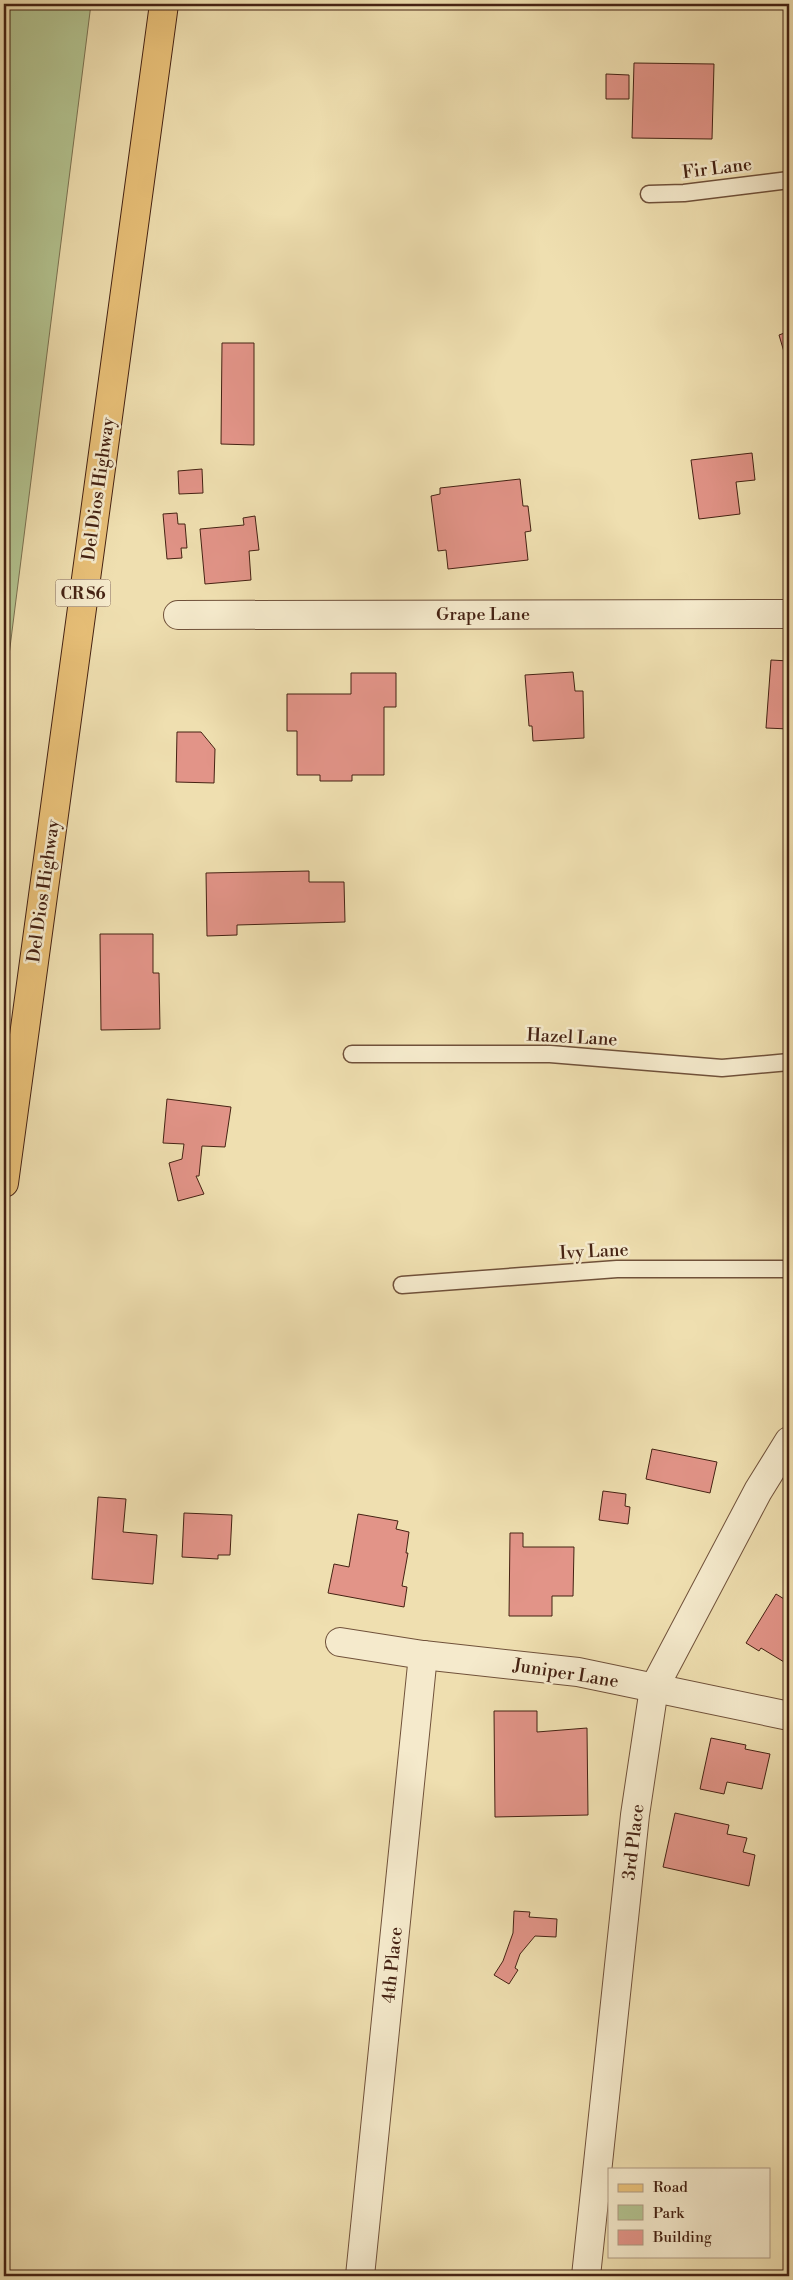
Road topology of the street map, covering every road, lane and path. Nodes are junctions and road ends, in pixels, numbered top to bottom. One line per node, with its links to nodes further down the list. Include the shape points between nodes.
1 (164, 4): 8 (main road, Del Dios Highway / CR S6)
2 (789, 180): 3 (lane, Fir Lane, via 684,194)
3 (649, 194)
4 (789, 614): 5 (street, Grape Lane)
5 (178, 615)
6 (352, 1054): 7 (lane, Hazel Lane, via 550,1054 722,1068)
7 (789, 1062)
8 (4, 1183)
9 (789, 1269): 10 (lane, Ivy Lane, via 617,1269)
10 (402, 1285)
11 (789, 1440): 14 (street, 3rd Place)
12 (340, 1642): 13 (street, Juniper Lane)
13 (423, 1655): 14 (street, Juniper Lane, via 578,1672); 16 (street, 4th Place)
14 (654, 1688): 15 (street, Juniper Lane); 17 (street, 3rd Place, via 635,1816)
15 (789, 1716)
16 (360, 2276)
17 (586, 2276)

